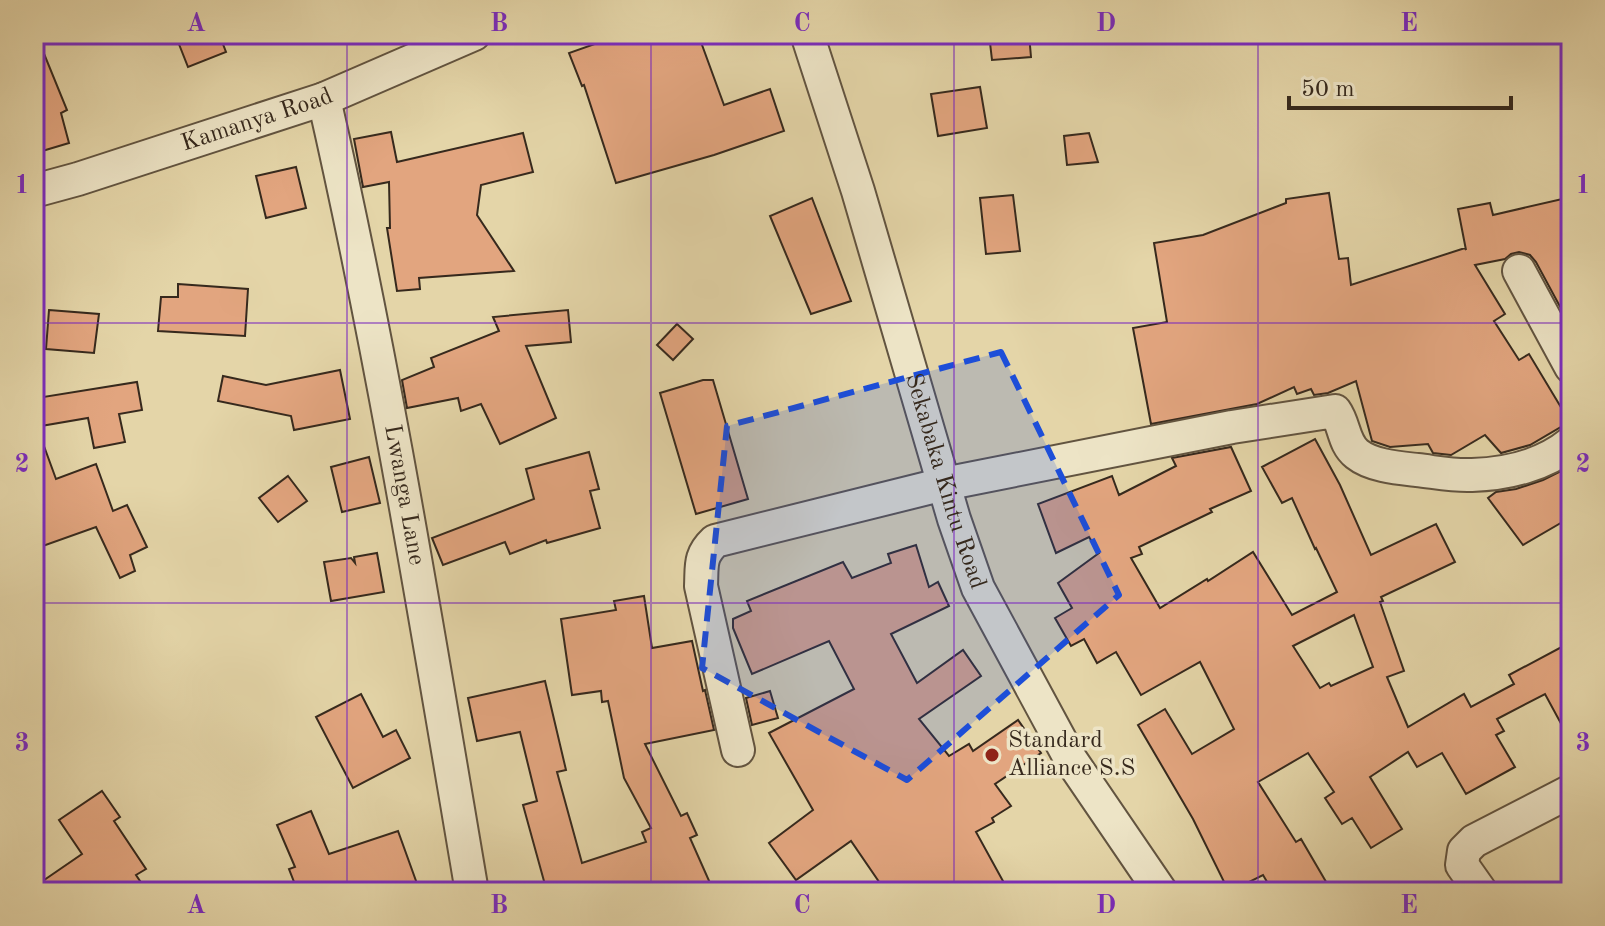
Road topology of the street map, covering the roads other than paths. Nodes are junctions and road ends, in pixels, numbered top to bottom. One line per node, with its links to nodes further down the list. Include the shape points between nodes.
1 (474, 34): 3 (street, Kamanya Road)
2 (807, 34): 8 (street, Sekabaka Kintu Road)
3 (324, 99): 4 (street, Kamanya Road); 11 (street, Lwanga Lane, via 422,595)
4 (34, 191)
5 (1519, 271): 6 (street)
6 (1571, 367)
7 (1571, 443): 8 (street, via 1543,461 1510,471 1470,475 1401,468 1358,455 1346,442 1335,411)
8 (944, 484): 9 (street, via 729,537 705,550 701,586); 12 (street, Sekabaka Kintu Road, via 978,588 1071,760)
9 (738, 750)
10 (1571, 791): 13 (street, via 1464,851 1462,865)
11 (472, 892)
12 (1161, 892)
13 (1481, 892)

